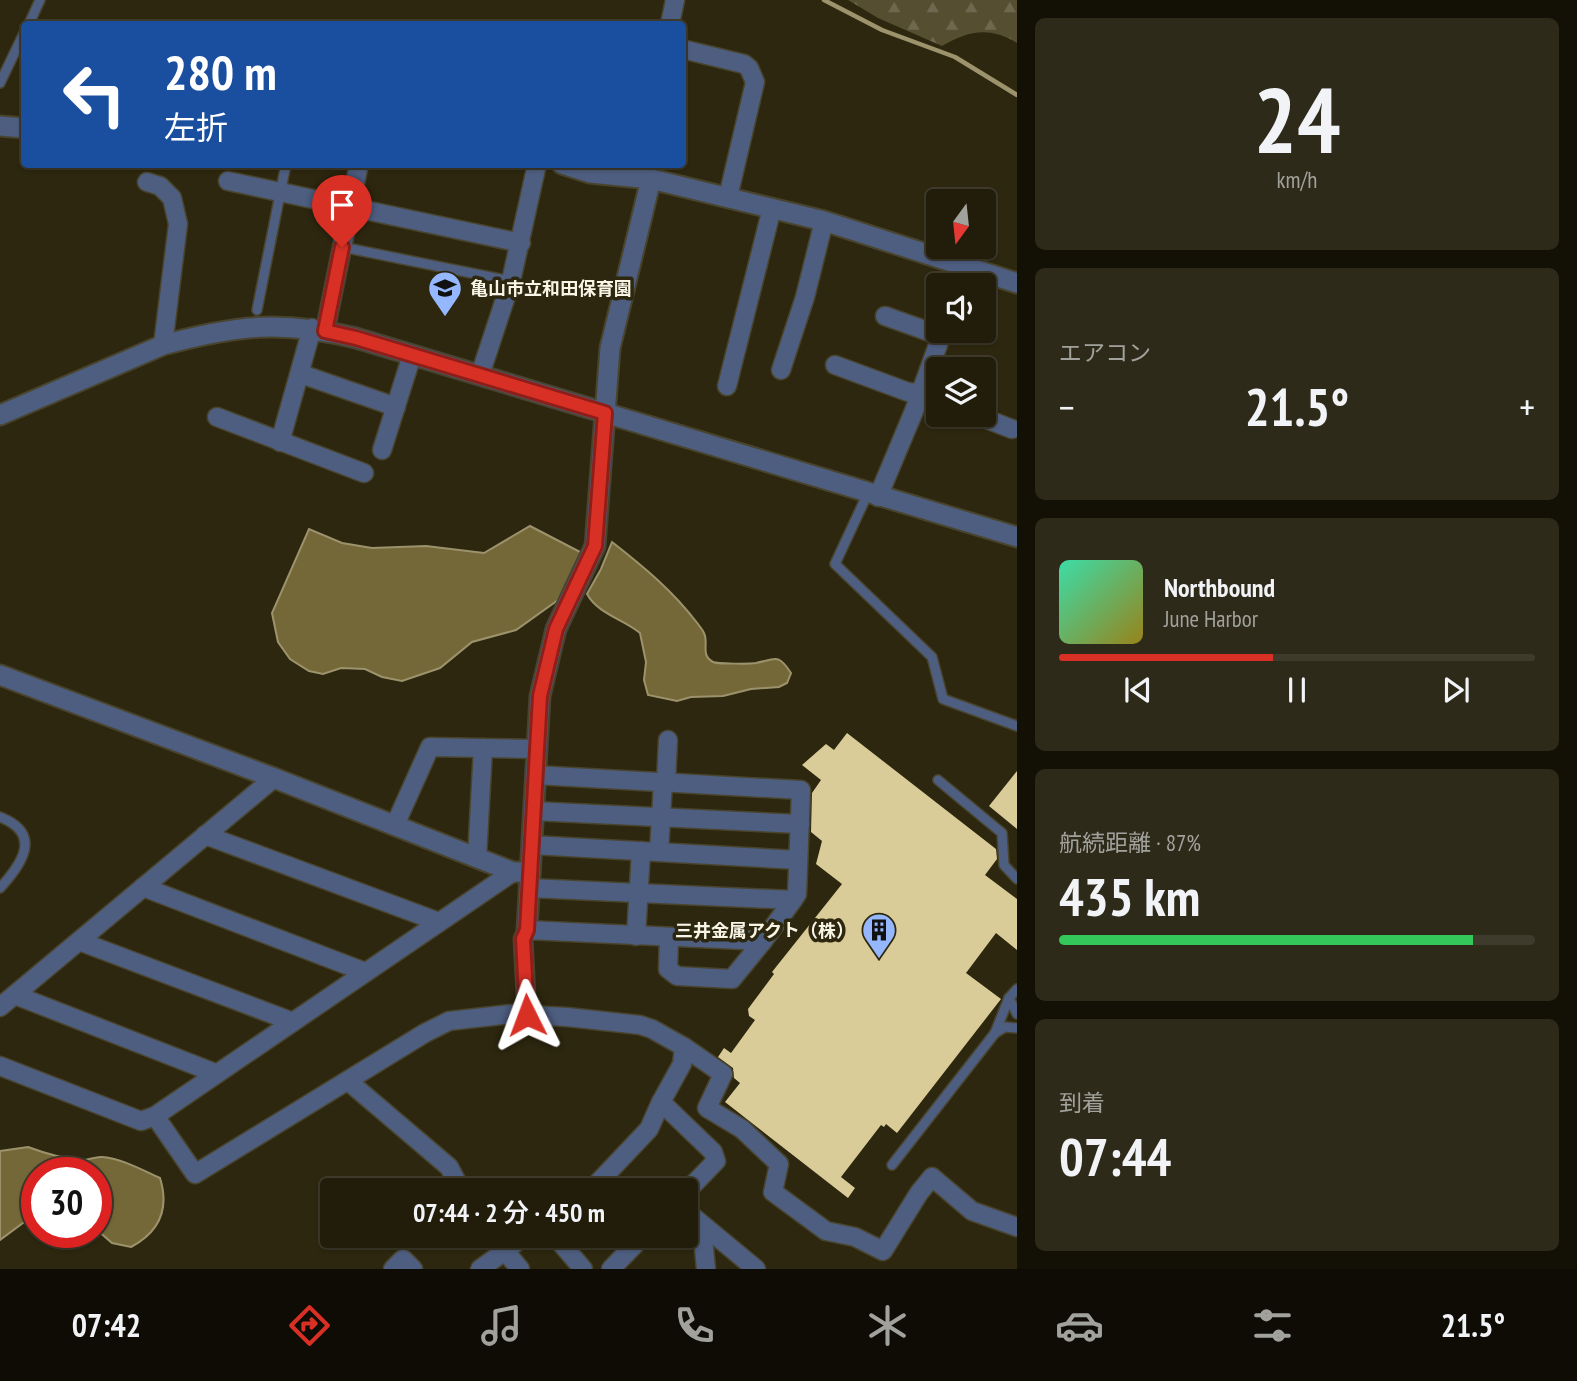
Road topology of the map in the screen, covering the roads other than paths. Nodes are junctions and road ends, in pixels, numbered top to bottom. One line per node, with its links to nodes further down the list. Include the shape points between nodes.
1 (40, 0): 3 (lane)
2 (676, 0): 4 (street)
3 (30, 21)
4 (671, 21)
5 (21, 39): 7 (lane)
6 (686, 50): 18 (street, via 744,64 755,82)
7 (0, 83)
8 (0, 126): 9 (street)
9 (21, 128)
10 (285, 168): 17 (lane)
11 (358, 168): 19 (street)
12 (536, 168): 22 (street)
13 (574, 168): 14 (street)
14 (651, 179): 18 (street); 43 (street, via 610,348)
15 (147, 181): 33 (street, via 160,186 177,211)
16 (228, 181): 17 (street)
17 (281, 193): 19 (street); 28 (lane)
18 (728, 197): 20 (street)
19 (350, 208): 22 (street); 23 (street)
20 (772, 208): 21 (street); 39 (street)
21 (824, 221): 24 (street); 36 (street)
22 (521, 243): 26 (street)
23 (342, 247): 26 (lane); 31 (street)
24 (964, 265): 25 (street); 27 (street)
25 (962, 273)
26 (511, 281): 38 (street)
27 (1017, 283)
28 (257, 310)
29 (885, 316): 30 (street)
30 (926, 328)
31 (318, 329): 33 (street, via 251,327); 34 (street); 37 (street)
32 (938, 343): 40 (street)
33 (163, 345): 44 (street)
34 (412, 355): 38 (street); 42 (street)
35 (835, 365): 40 (street)
36 (782, 370)
37 (301, 374): 42 (street); 48 (street)
38 (480, 375): 43 (street)
39 (727, 386)
40 (919, 393): 41 (street); 51 (street)
41 (926, 396)
42 (396, 407): 49 (street)
43 (605, 413): 51 (street); 57 (street, via 595,546 556,629 540,696)
44 (0, 415)
45 (217, 417): 48 (street)
46 (996, 423): 47 (street)
47 (1012, 429)
48 (280, 443): 50 (street)
49 (382, 450)
50 (364, 473)
51 (873, 495): 52 (street); 54 (lane, via 835,564 932,657 943,699)
52 (1017, 537)
53 (0, 675): 59 (street)
54 (1017, 726)
55 (668, 740): 61 (street)
56 (483, 748): 57 (street); 66 (street, via 430,747); 70 (street)
57 (537, 749): 58 (street)
58 (535, 775): 61 (street); 62 (street)
59 (274, 778): 66 (street); 67 (street)
60 (938, 780): 73 (lane, via 1002,833 1004,864)
61 (665, 782): 64 (street); 65 (street, via 801,790)
62 (533, 811): 64 (street); 68 (street)
63 (0, 817): 75 (lane, via 18,827 25,845 20,865)
64 (661, 818): 65 (street); 69 (street)
65 (800, 824): 71 (street)
66 (395, 825): 70 (street)
67 (205, 835): 74 (street); 78 (street)
68 (532, 845): 69 (street); 72 (street)
69 (650, 851): 71 (street); 76 (street)
70 (477, 858): 72 (street)
71 (798, 860): 77 (street)
72 (524, 877): 76 (street); 78 (street); 79 (street)
73 (1017, 879)
74 (144, 887): 82 (street); 84 (street)
75 (0, 888)
76 (638, 893): 77 (street); 80 (street)
77 (793, 900): 83 (street)
78 (439, 922): 84 (street)
79 (527, 930): 80 (street); 90 (street, via 523,939)
80 (636, 936): 81 (street)
81 (669, 937): 83 (street); 83 (street, via 668,969 677,976 732,979)
82 (79, 941): 86 (street); 91 (street)
83 (763, 941)
84 (365, 972): 91 (street)
85 (1017, 989): 87 (lane)
86 (15, 995): 88 (street); 96 (street)
87 (1009, 998): 89 (lane); 93 (lane)
88 (0, 1007)
89 (1017, 1014)
90 (527, 1015): 94 (street, via 640,1025); 97 (street, via 449,1021)
91 (293, 1022): 96 (street)
92 (1017, 1028): 93 (lane, via 1005,1027)
93 (995, 1033): 101 (lane)
94 (684, 1047): 99 (street, via 682,1064); 107 (street, via 723,1074 707,1108 742,1129 779,1164 773,1192 826,1231 855,1237 883,1251 932,1177 972,1211)
95 (7, 1069): 98 (street); 100 (street, via 141,1121)
96 (215, 1073): 100 (street)
97 (348, 1081): 100 (street, via 195,1174); 102 (street, via 449,1167)
98 (0, 1085)
99 (661, 1102): 103 (street, via 649,1129); 104 (street, via 713,1152 716,1161)
100 (155, 1116)
101 (892, 1165)
102 (455, 1178)
103 (604, 1178)
104 (698, 1180)
105 (698, 1223): 106 (street)
106 (702, 1227): 119 (street); 120 (street)
107 (1017, 1227)
108 (503, 1248): 112 (street)
109 (509, 1248): 112 (street)
110 (565, 1248): 117 (street)
111 (631, 1248): 118 (street)
112 (505, 1251): 115 (street); 116 (street)
113 (393, 1269): 114 (street, via 403,1259)
114 (413, 1269)
115 (480, 1269)
116 (520, 1269)
117 (583, 1269)
118 (611, 1269)
119 (706, 1269)
120 (756, 1269)

